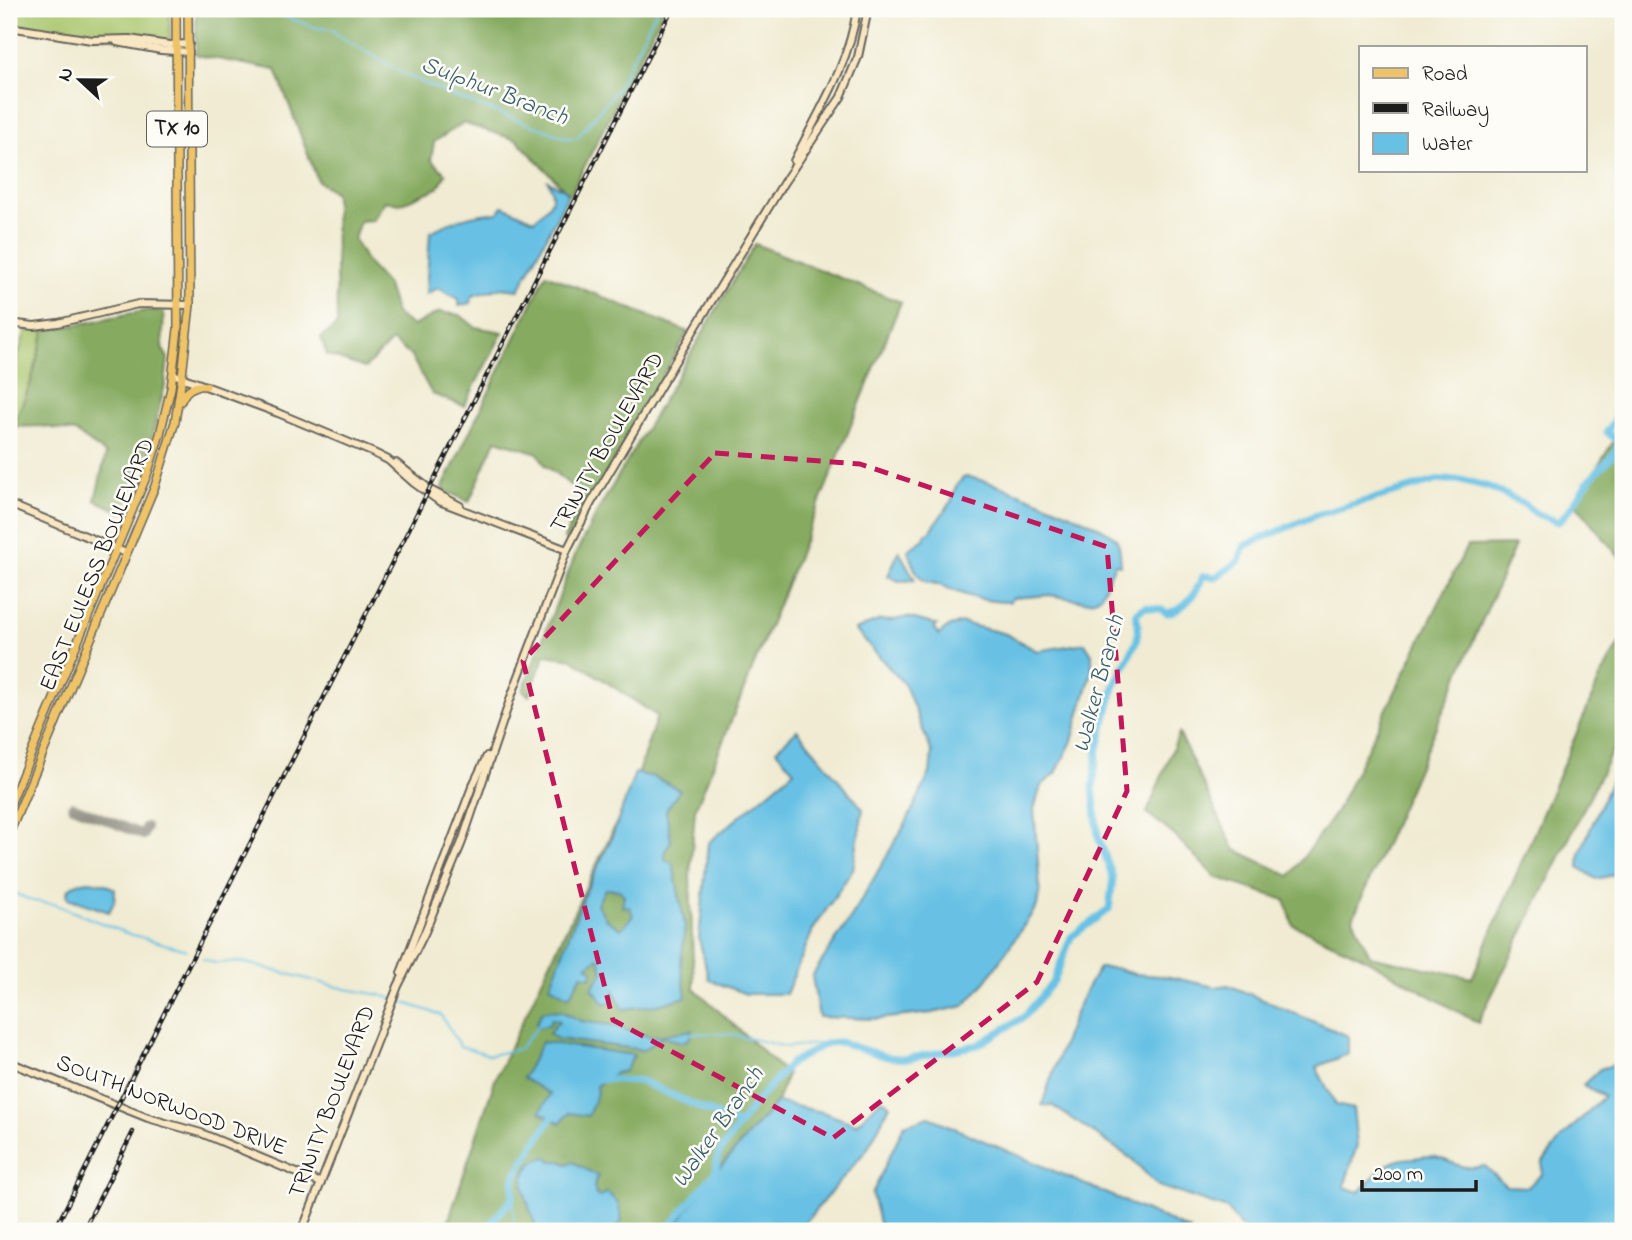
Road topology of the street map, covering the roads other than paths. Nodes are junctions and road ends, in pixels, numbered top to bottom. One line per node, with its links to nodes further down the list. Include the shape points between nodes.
1 (176, 9): 6 (main road, EAST EULESS BOULEVARD / TX 10)
2 (188, 9): 7 (main road, EAST EULESS BOULEVARD / TX 10)
3 (857, 9): 8 (main road, TRINITY BOULEVARD, via 843,66)
4 (868, 9): 8 (main road, TRINITY BOULEVARD, via 858,57 841,97)
5 (9, 27): 6 (main road)
6 (176, 48): 7 (main road); 9 (main road, EAST EULESS BOULEVARD / TX 10)
7 (189, 48): 10 (main road, EAST EULESS BOULEVARD / TX 10)
8 (784, 182): 18 (main road, TRINITY BOULEVARD, via 613,465)
9 (179, 305): 10 (main road); 11 (main road, via 138,304 46,325); 12 (main road, EAST EULESS BOULEVARD / TX 10)
10 (190, 305): 13 (main road, EAST EULESS BOULEVARD / TX 10)
11 (9, 323)
12 (173, 374): 13 (main road); 17 (main road, EAST EULESS BOULEVARD / TX 10, via 147,475)
13 (182, 376): 14 (main road); 15 (main road, EAST EULESS BOULEVARD / TX 10)
14 (206, 386): 15 (main road, via 187,391); 18 (main road, via 388,460 452,507)
15 (175, 422): 19 (main road, EAST EULESS BOULEVARD / TX 10, via 155,486)
16 (9, 504): 17 (main road)
17 (116, 549): 19 (main road); 20 (main road, EAST EULESS BOULEVARD / TX 10)
18 (567, 550): 23 (main road, TRINITY BOULEVARD, via 450,872 389,1007)
19 (126, 553): 21 (main road, EAST EULESS BOULEVARD / TX 10)
20 (9, 807)
21 (9, 834)
22 (9, 1062): 23 (main road, SOUTH NORWOOD DRIVE)
23 (321, 1183): 24 (main road, TRINITY BOULEVARD)
24 (302, 1231)

